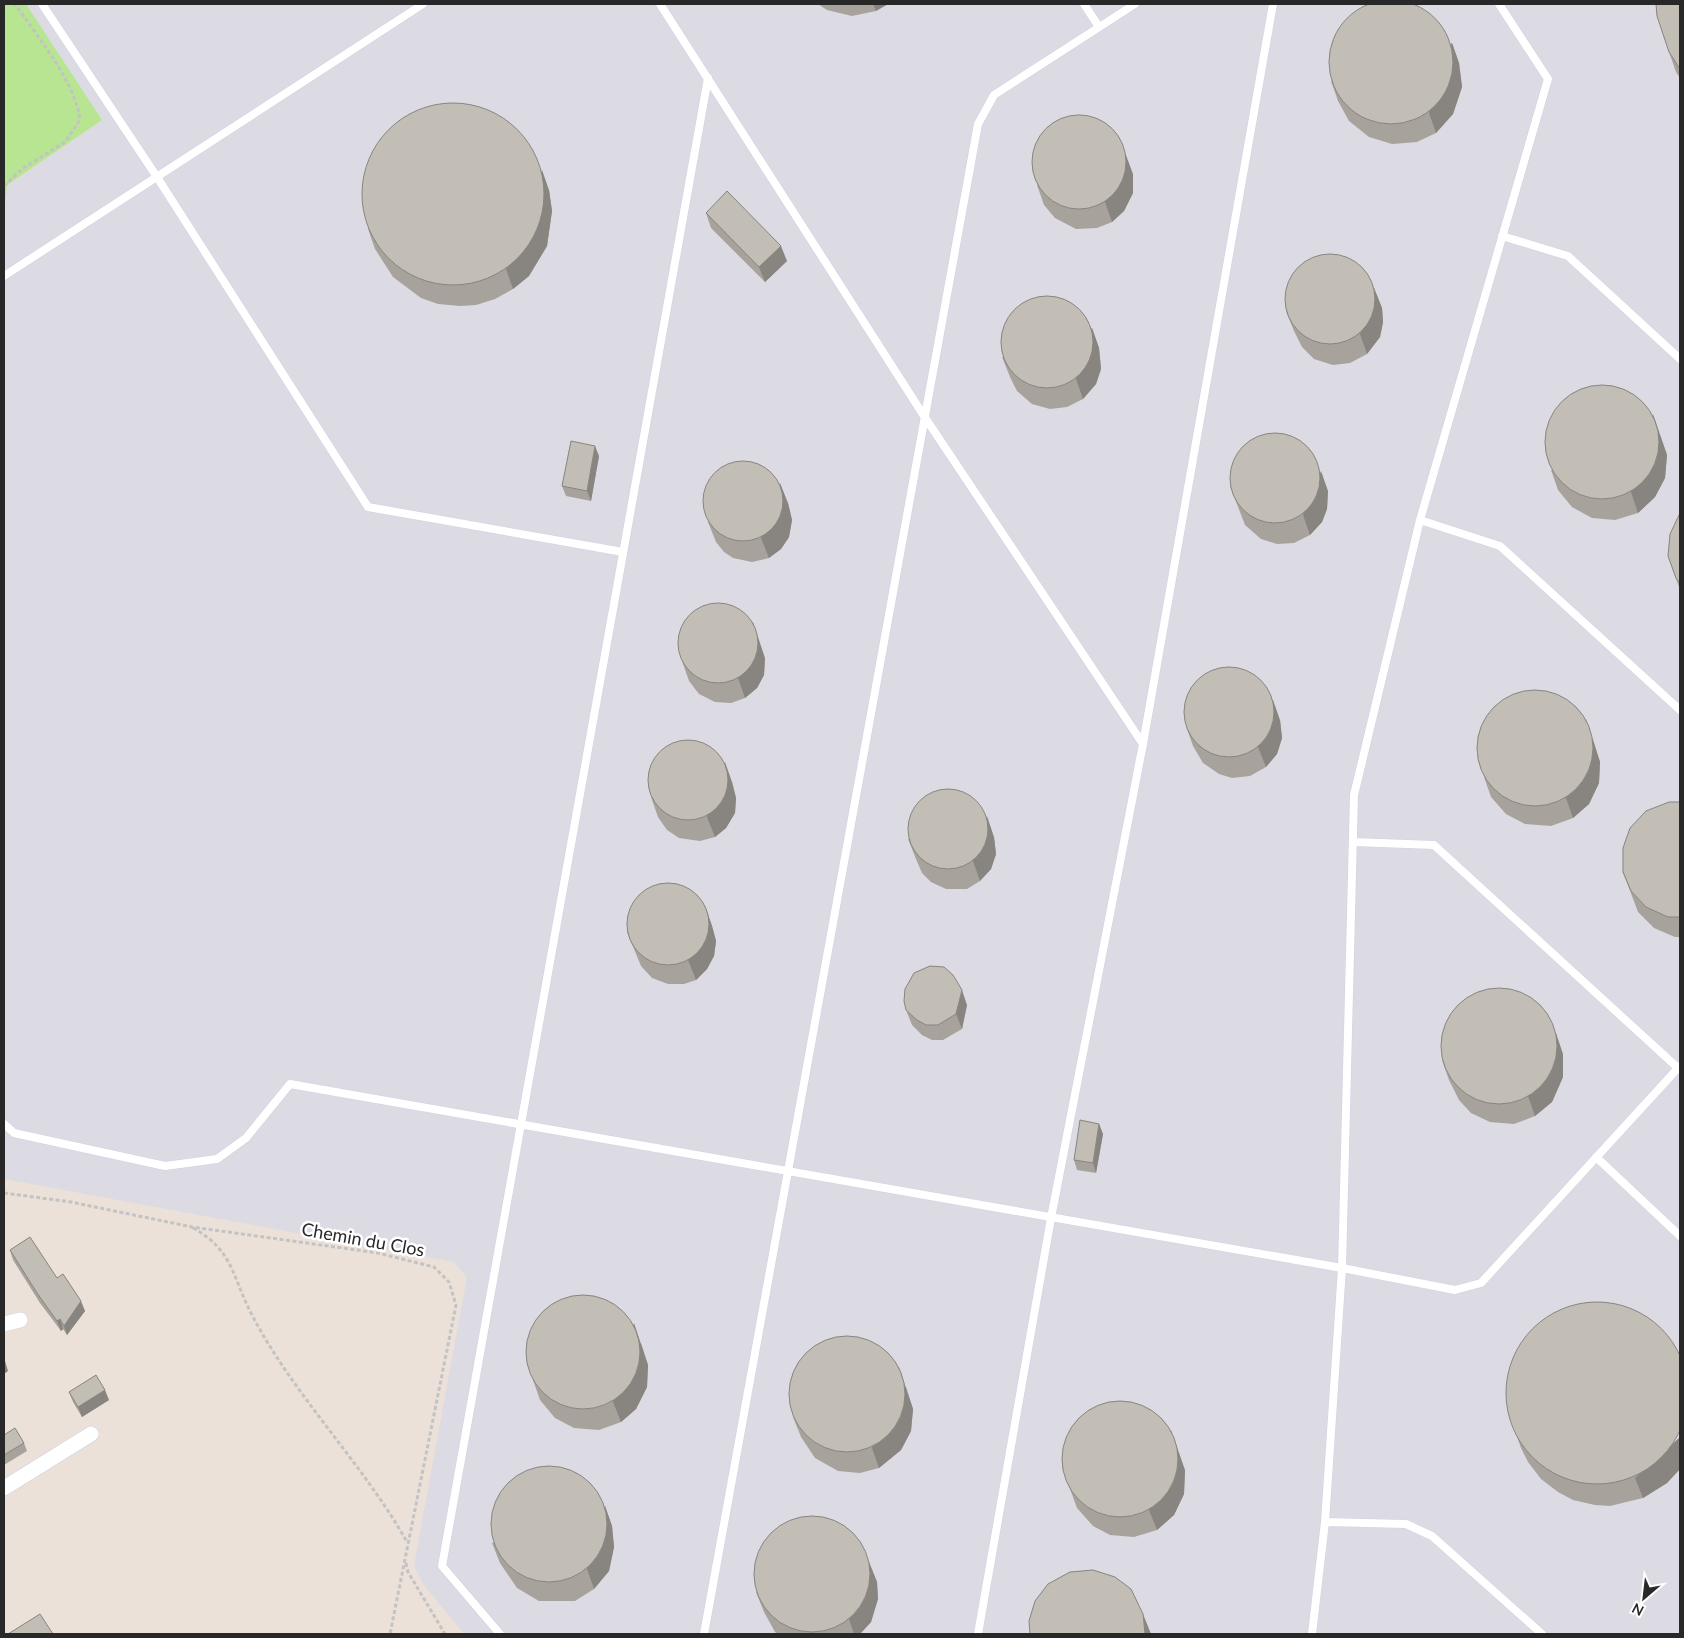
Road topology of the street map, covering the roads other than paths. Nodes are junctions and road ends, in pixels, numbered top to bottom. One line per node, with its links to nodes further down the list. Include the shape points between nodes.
1 (42, 4): 10 (lane)
2 (423, 4): 10 (lane)
3 (660, 4): 9 (lane)
4 (1084, 4): 8 (lane)
5 (1135, 4): 8 (lane)
6 (1273, 4): 18 (lane)
7 (1499, 4): 11 (lane, via 1548,79)
8 (1100, 27): 14 (lane, via 994,95 978,124)
9 (708, 78): 14 (lane); 16 (lane)
10 (157, 177): 12 (lane); 16 (lane, via 368,507)
11 (1502, 236): 13 (lane, via 1568,256); 15 (lane)
12 (4, 276)
13 (1680, 359)
14 (924, 416): 18 (lane); 24 (lane)
15 (1420, 520): 17 (lane, via 1500,546); 19 (lane, via 1354,796)
16 (623, 552): 22 (lane)
17 (1680, 710)
18 (1143, 744): 25 (lane)
19 (1353, 842): 20 (lane, via 1434,845); 27 (lane)
20 (1679, 1067): 23 (lane)
21 (4, 1124): 22 (lane, via 14,1133 165,1166 217,1160 246,1138 290,1084)
22 (521, 1126): 24 (lane); 33 (lane, via 442,1566)
23 (1596, 1157): 26 (lane); 27 (lane, via 1481,1283 1455,1290)
24 (788, 1172): 25 (lane); 34 (lane)
25 (1051, 1218): 27 (lane); 35 (lane)
26 (1680, 1236)
27 (1342, 1268): 32 (lane)
28 (20, 1320): 29 (street)
29 (4, 1324)
30 (91, 1434): 31 (street)
31 (4, 1488)
32 (1325, 1522): 36 (lane); 37 (lane, via 1406,1524 1432,1536)
33 (500, 1634)
34 (704, 1634)
35 (978, 1634)
36 (1312, 1634)
37 (1542, 1634)

